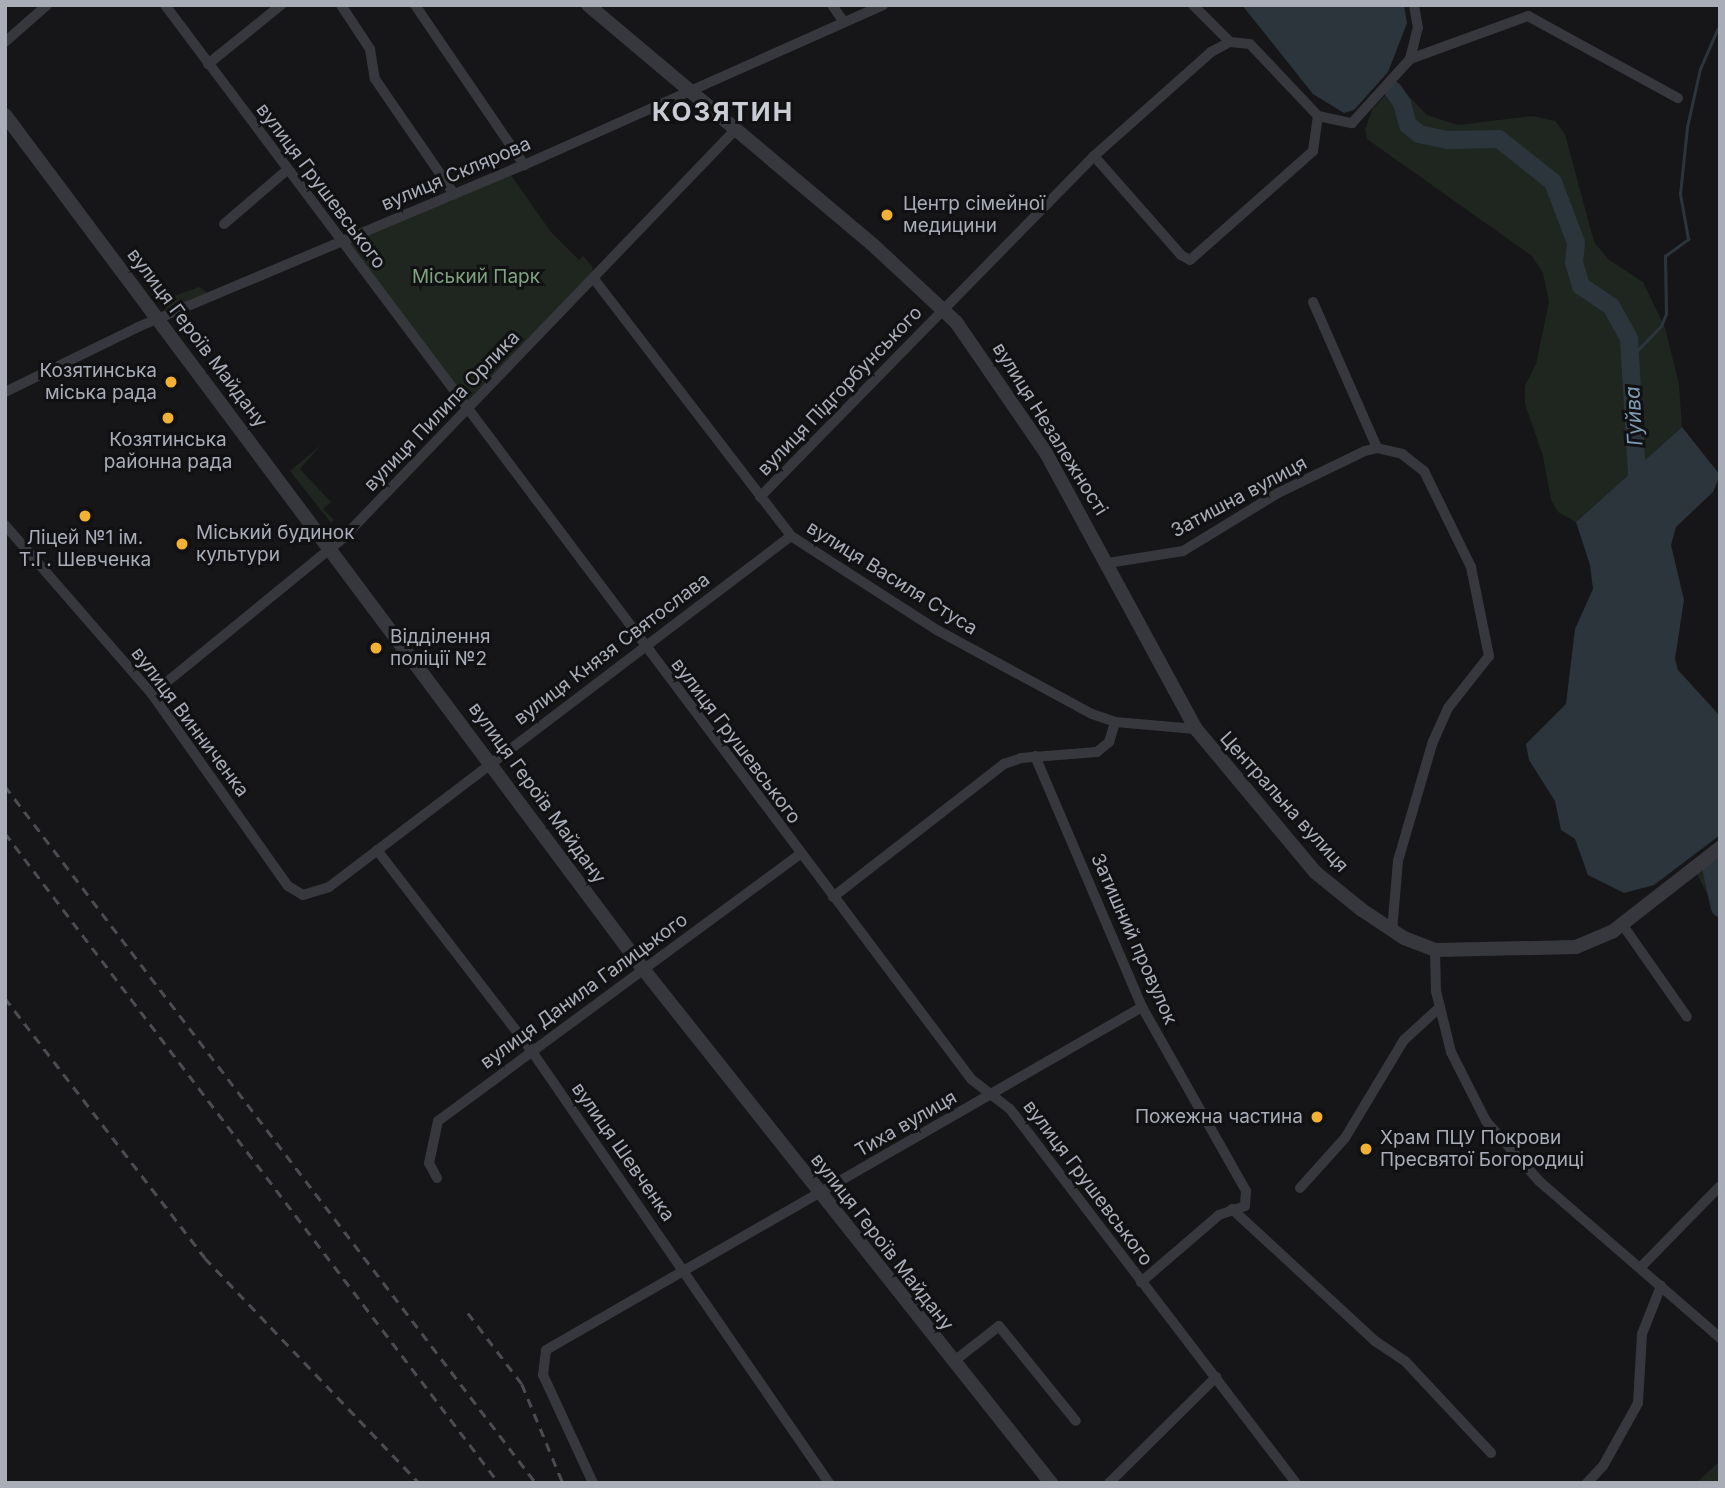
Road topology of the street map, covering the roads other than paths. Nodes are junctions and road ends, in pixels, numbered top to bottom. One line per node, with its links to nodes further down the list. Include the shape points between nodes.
1 (47, 5): 12 (street)
2 (165, 5): 15 (street, вулиця Грушевського)
3 (281, 5): 15 (street)
4 (341, 5): 24 (street, via 370,49 375,79)
5 (415, 5): 22 (street)
6 (588, 5): 16 (street, вулиця Незалежності)
7 (832, 5): 11 (street)
8 (883, 5): 11 (street, вулиця Склярова)
9 (1193, 5): 13 (street)
10 (1414, 5): 14 (street, via 1418,28)
11 (843, 21): 16 (street, вулиця Склярова)
12 (5, 42)
13 (1230, 42): 19 (street, via 1257,48); 21 (street, вулиця Підгорбунського, via 1211,52)
14 (1410, 59): 17 (street, via 1528,16); 19 (street, via 1352,122)
15 (208, 64): 23 (street, вулиця Грушевського)
16 (688, 89): 20 (street, вулиця Незалежності); 22 (street, вулиця Склярова)
17 (1678, 98)
18 (5, 115): 30 (street, вулиця Героїв Майдану)
19 (1318, 116): 21 (street, via 1313,151 1190,260 1181,256)
20 (736, 129): 27 (street, вулиця Пилипа Орлика); 29 (street, вулиця Незалежності)
21 (1094, 156): 29 (street, вулиця Підгорбунського)
22 (524, 165): 24 (street, вулиця Склярова)
23 (287, 170): 25 (street); 26 (street, вулиця Грушевського)
24 (454, 194): 26 (street, вулиця Склярова)
25 (224, 224)
26 (340, 240): 30 (street, вулиця Склярова); 32 (street, вулиця Грушевського)
27 (594, 279): 32 (street, вулиця Пилипа Орлика); 34 (street, вулиця Василя Стуса)
28 (1313, 302): 33 (street)
29 (945, 309): 34 (street, вулиця Підгорбунського); 38 (street, вулиця Незалежності, via 1013,400)
30 (158, 320): 31 (street, вулиця Склярова); 37 (street, вулиця Героїв Майдану)
31 (5, 392)
32 (468, 408): 37 (street, вулиця Пилипа Орлика); 39 (street, вулиця Грушевського)
33 (1377, 448): 38 (street, Затишна вулиця, via 1278,493 1183,551); 51 (street, via 1414,461 1436,489 1477,583 1489,646 1487,663 1448,708 1433,741 1398,861)
34 (760, 497): 36 (street, вулиця Василя Стуса)
35 (5, 525): 40 (street, вулиця Винниченка)
36 (791, 536): 39 (street, вулиця Князя Святослава); 41 (street, вулиця Василя Стуса, via 937,630 1070,704)
37 (331, 549): 40 (street, вулиця Пилипа Орлика); 44 (street, вулиця Героїв Майдану)
38 (1108, 563): 42 (street, вулиця Незалежності)
39 (643, 647): 44 (street, вулиця Князя Святослава); 47 (street, вулиця Грушевського)
40 (152, 694): 48 (street, вулиця Винниченка, via 288,886 303,895)
41 (1115, 722): 42 (street, вулиця Василя Стуса); 43 (street, via 1109,742 1097,752)
42 (1196, 729): 51 (street, Центральна вулиця, via 1315,872)
43 (1035, 756): 49 (street, via 1004,764); 54 (street, Затишний провулок)
44 (492, 762): 46 (street, вулиця Князя Святослава); 53 (street, вулиця Героїв Майдану)
45 (1720, 848): 50 (street, Центральна вулиця)
46 (377, 850): 48 (street, вулиця Князя Святослава); 57 (street, вулиця Шевченка)
47 (800, 854): 49 (street, вулиця Грушевського); 53 (street, вулиця Данила Галицького)
48 (321, 892)
49 (833, 897): 58 (street, вулиця Грушевського, via 971,1079)
50 (1622, 925): 52 (street, Центральна вулиця, via 1596,940 1570,947); 56 (street)
51 (1392, 931): 52 (street, Центральна вулиця)
52 (1435, 950): 55 (street)
53 (644, 970): 57 (street, вулиця Данила Галицького); 62 (street, вулиця Героїв Майдану)
54 (1142, 1007): 58 (street, Тиха вулиця); 63 (street, Затишний провулок, via 1246,1191 1245,1206)
55 (1440, 1007): 61 (street, via 1404,1040 1345,1138); 64 (street, via 1451,1052 1486,1121 1539,1181)
56 (1687, 1017)
57 (531, 1050): 59 (street, вулиця Данила Галицького, via 438,1121 429,1163); 65 (street, вулиця Шевченка)
58 (991, 1095): 62 (street, Тиха вулиця); 66 (street, вулиця Грушевського, via 1010,1109)
59 (437, 1178)
60 (1720, 1186): 64 (street)
61 (1300, 1188)
62 (820, 1193): 65 (street, Тиха вулиця); 69 (street, вулиця Героїв Майдану)
63 (1232, 1209): 66 (street); 72 (street, via 1375,1341 1405,1361)
64 (1641, 1267): 67 (street)
65 (684, 1270): 73 (street, Тиха вулиця, via 553,1344 543,1356 543,1375); 74 (street, вулиця Шевченка)
66 (1141, 1282): 70 (street, вулиця Грушевського)
67 (1661, 1286): 68 (street); 78 (street, via 1642,1334 1638,1403 1603,1466)
68 (1720, 1338)
69 (953, 1362): 71 (street, via 999,1326); 75 (street, вулиця Героїв Майдану)
70 (1216, 1377): 76 (street); 77 (street, вулиця Грушевського)
71 (1076, 1421)
72 (1491, 1454)
73 (593, 1483)
74 (830, 1483)
75 (1051, 1483)
76 (1109, 1483)
77 (1296, 1483)
78 (1587, 1483)

